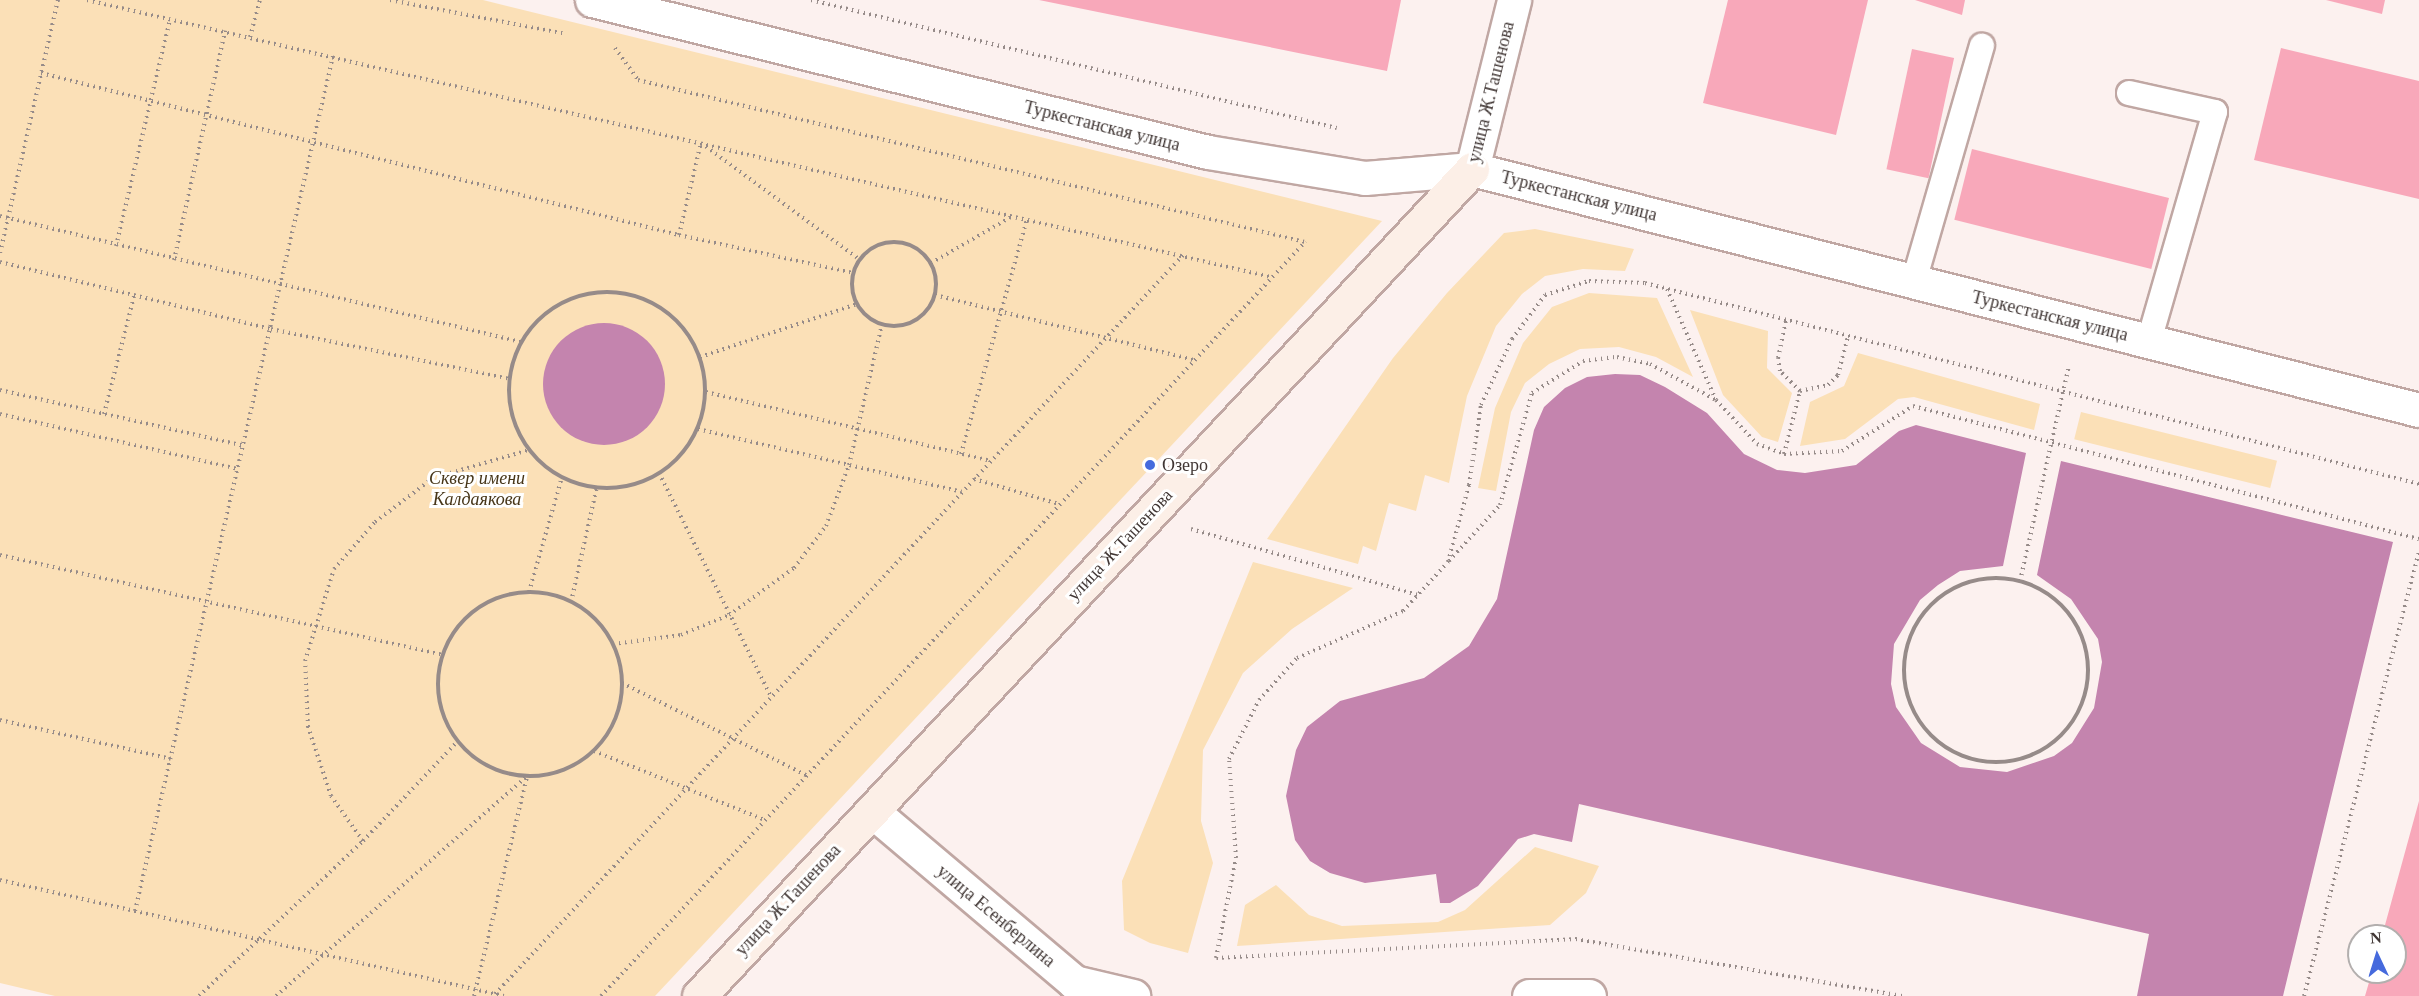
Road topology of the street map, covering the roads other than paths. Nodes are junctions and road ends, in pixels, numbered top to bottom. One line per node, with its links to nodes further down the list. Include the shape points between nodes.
1 (592, 0): 5 (street, Туркестанская улица, via 1208,152 1365,178)
2 (1514, 0): 5 (street, улица Ж.Ташенова)
3 (1982, 46): 6 (lane)
4 (2129, 93): 7 (lane, via 2215,112)
5 (1472, 169): 6 (street, Туркестанская улица); 9 (main road, улица Ж.Ташенова)
6 (1914, 281): 7 (street, Туркестанская улица)
7 (2149, 341): 8 (street, Туркестанская улица)
8 (2419, 410)
9 (872, 811): 10 (main road, улица Ж.Ташенова); 11 (street, улица Есенберлина, via 1074,982)
10 (699, 996)
11 (1133, 996)
12 (1529, 996): 13 (street)
13 (1589, 996)

